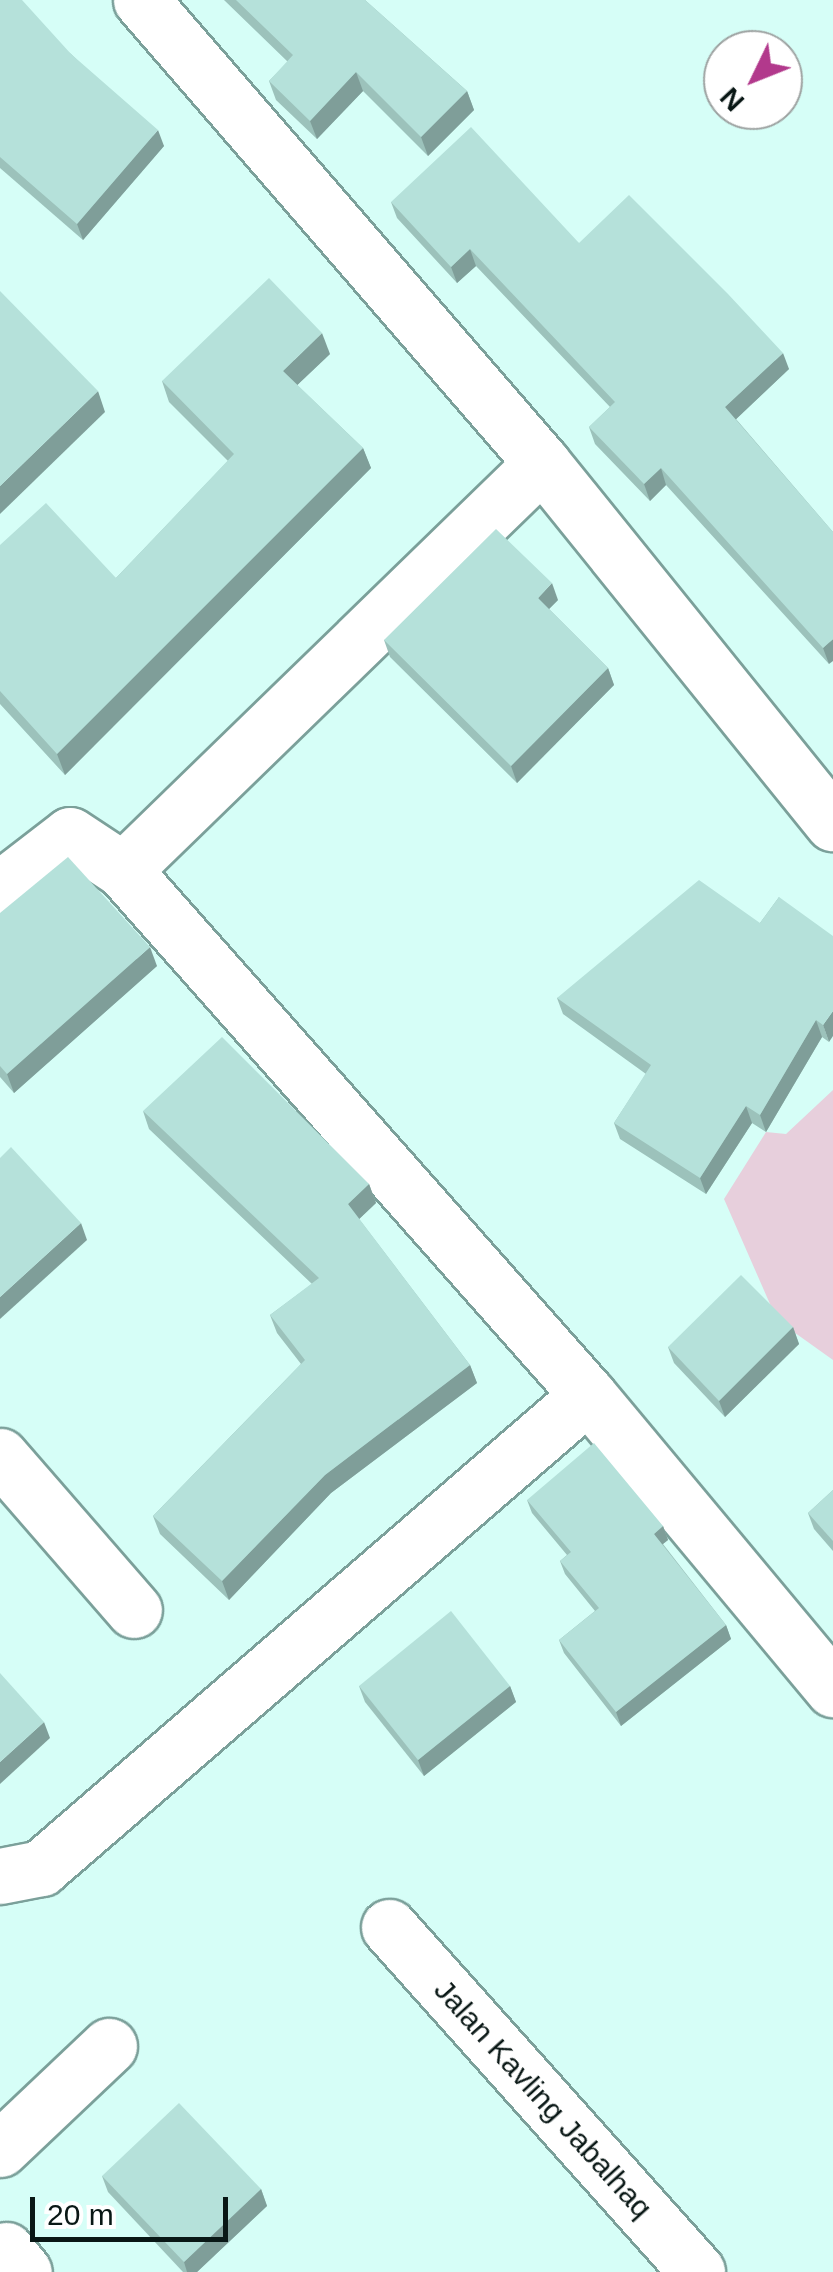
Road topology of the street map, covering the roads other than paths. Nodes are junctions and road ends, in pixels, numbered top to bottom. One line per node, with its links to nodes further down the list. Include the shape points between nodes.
1 (141, 0): 2 (street)
2 (542, 464): 3 (street); 4 (street)
3 (833, 823)
4 (123, 870): 5 (street, via 70,835); 6 (street)
5 (0, 889)
6 (588, 1395): 9 (street); 10 (street, via 40,1868)
7 (0, 1456): 8 (street)
8 (134, 1610)
9 (833, 1689)
10 (0, 1876)
11 (389, 1927): 14 (street, Jalan Kavling Jabalhaq)
12 (109, 2046): 13 (street)
13 (0, 2149)
14 (697, 2272)

